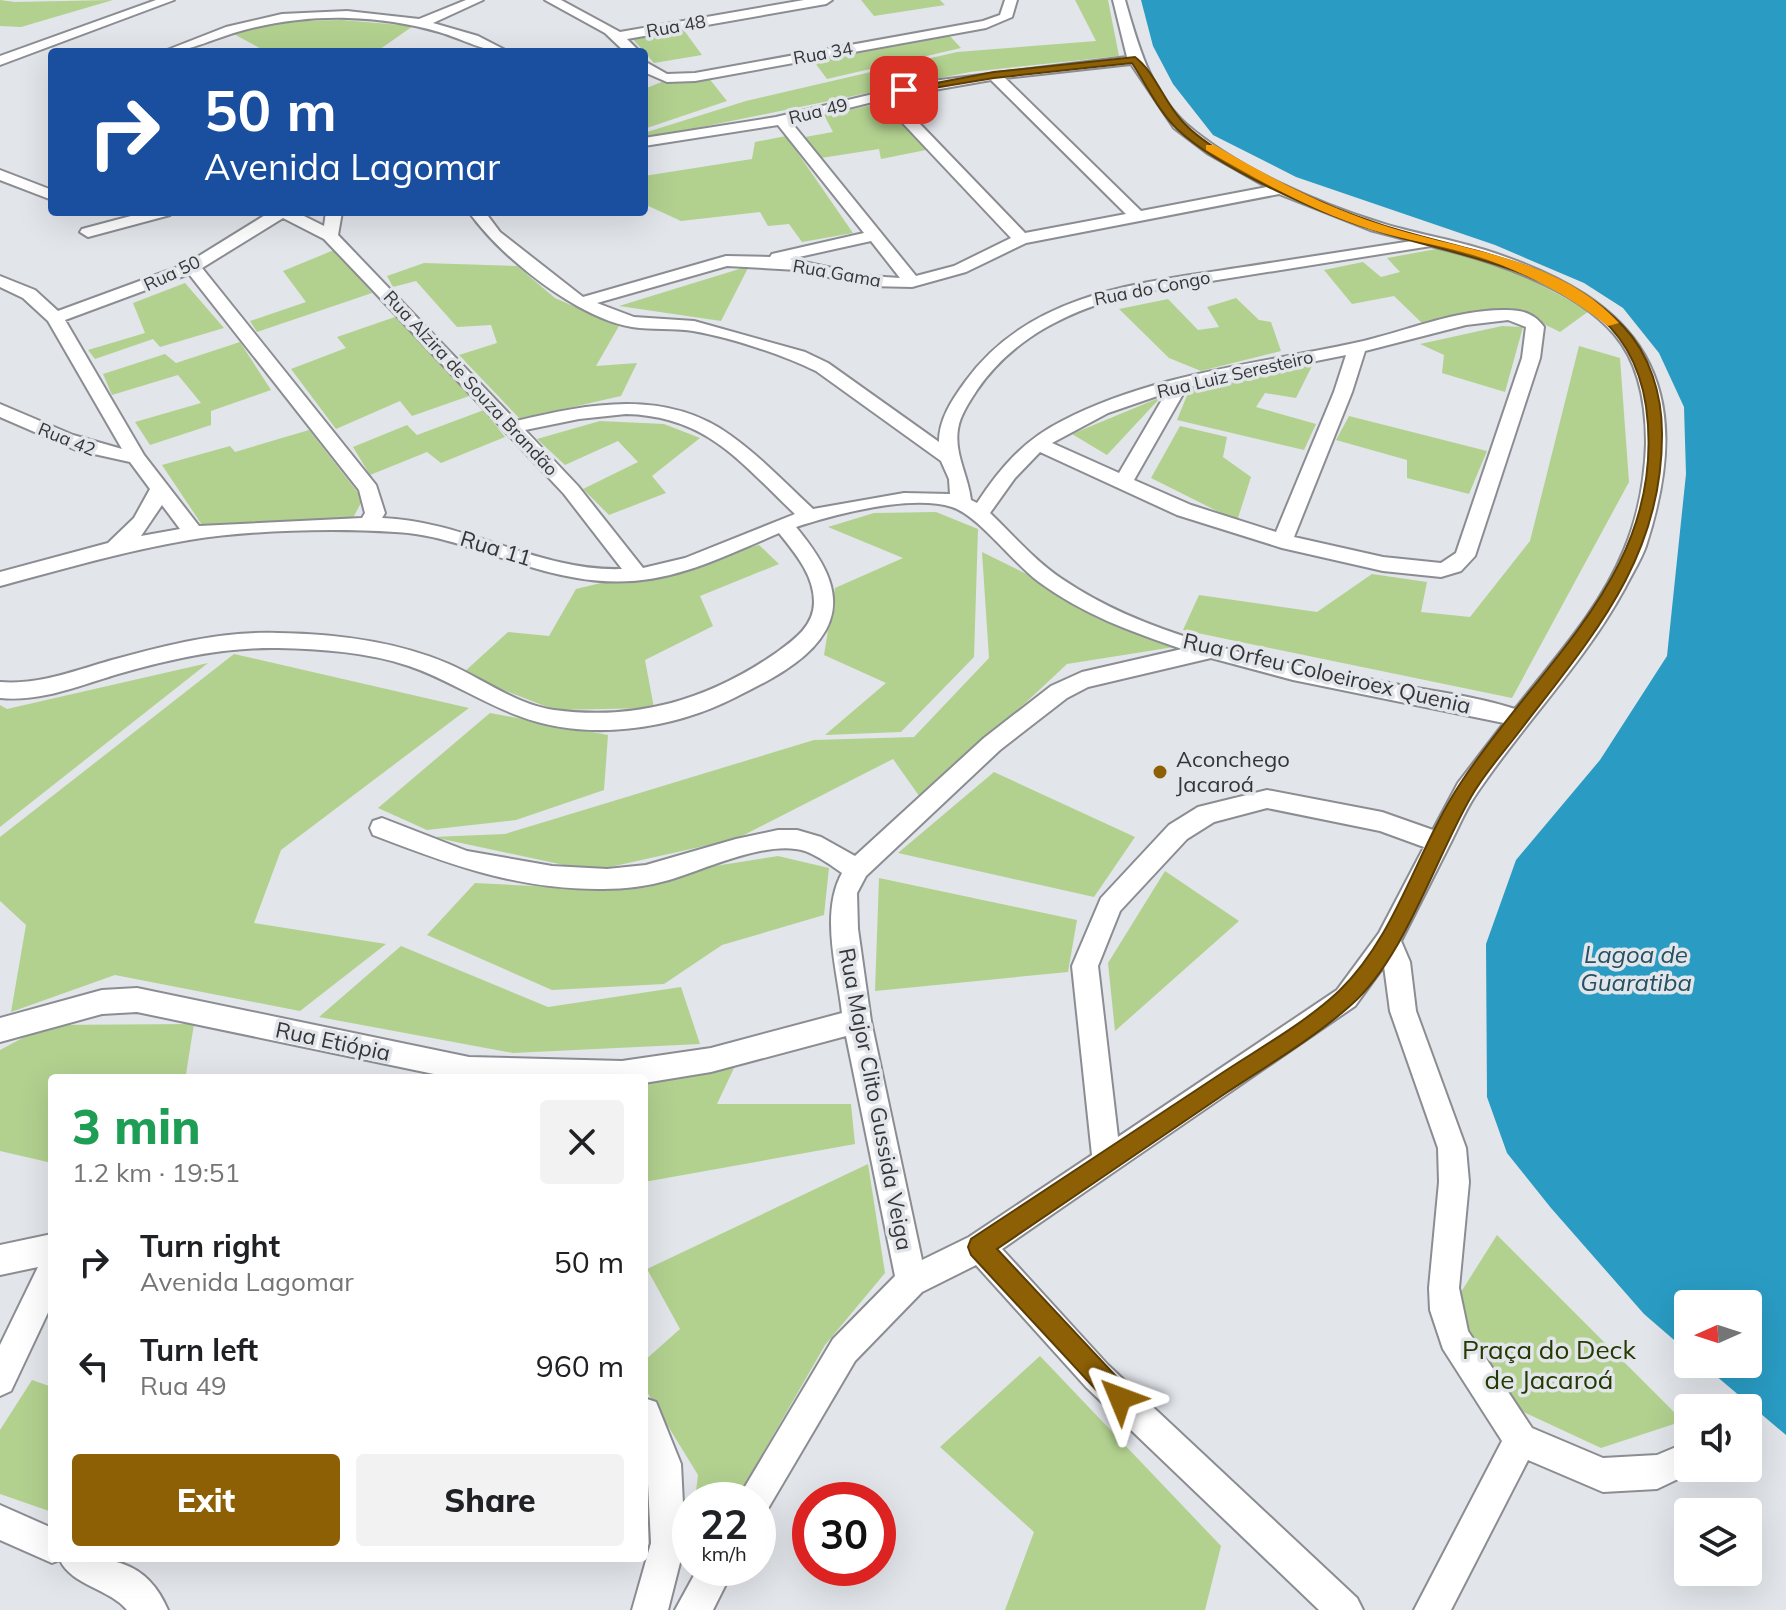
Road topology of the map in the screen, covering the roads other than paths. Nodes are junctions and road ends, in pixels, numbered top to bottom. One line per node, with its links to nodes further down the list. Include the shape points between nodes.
1 (168, 0): 13 (street)
2 (477, 0): 7 (street)
3 (555, 0): 8 (street)
4 (826, 0): 8 (street, Rua 48)
5 (1011, 0): 16 (street, Rua 34, via 1006,17 986,24 695,77 663,78)
6 (1119, 0): 14 (street)
7 (424, 22): 10 (street, via 275,19); 11 (street)
8 (620, 36): 12 (street)
9 (0, 46): 13 (street)
10 (179, 48)
11 (494, 48)
12 (630, 48)
13 (29, 49): 15 (street)
14 (1135, 60): 17 (street, Rua 49); 22 (street, via 1179,125)
15 (0, 61)
16 (648, 69)
17 (994, 75): 18 (street, Rua 49); 30 (street)
18 (883, 94): 19 (street, Rua 49); 35 (street)
19 (782, 120): 20 (street, Rua 49); 33 (street)
20 (648, 141)
21 (0, 175): 23 (street)
22 (1281, 189): 30 (street, Rua Gama); 36 (street, via 1376,227)
23 (48, 193)
24 (149, 216): 31 (street)
25 (240, 216): 34 (street)
26 (276, 216): 34 (street, Rua 50)
27 (291, 216): 32 (street, Rua Alzira de Souza Brandão)
28 (333, 216): 32 (street)
29 (480, 216): 41 (street, via 494,235)
30 (1137, 216): 35 (street, Rua Gama)
31 (88, 232)
32 (330, 236): 46 (street, Rua Alzira de Souza Brandão)
33 (873, 236): 37 (street); 40 (street)
34 (234, 239): 38 (street, Rua 50)
35 (1021, 239): 40 (street, Rua Gama, via 960,269)
36 (1438, 241): 49 (street, Rua do Congo, via 1136,288 1055,313 1013,340 978,374 949,427); 63 (street, via 1528,270 1594,307 1621,331 1650,390 1655,471 1635,549 1599,616)
37 (760, 261): 40 (street, Rua Gama, via 869,281); 41 (street, Rua Gama, via 726,261)
38 (192, 267): 42 (street, Rua 50); 54 (street, via 369,489 375,513)
39 (0, 281): 42 (street, via 29,294)
40 (912, 282)
41 (580, 303): 49 (street, via 632,322 694,326 799,356)
42 (55, 318): 48 (street)
43 (1357, 348): 44 (street, Rua Luiz Seresteiro); 57 (street); 57 (street, Rua Luiz Seresteiro, via 1486,317 1505,315 1531,321 1535,327 1531,358 1465,556 1454,566 1441,570 1383,564)
44 (1180, 384): 47 (street, Rua Luiz Seresteiro, via 1106,406); 50 (street)
45 (0, 410): 48 (street, Rua 42, via 105,454)
46 (514, 427): 53 (street, via 634,409 689,418 720,437); 60 (street, Rua Alzira de Souza Brandão, via 581,501)
47 (1036, 443): 50 (street); 52 (street, Rua Luiz Seresteiro)
48 (136, 457): 51 (street)
49 (949, 458): 52 (street)
50 (1124, 481): 57 (street, via 1212,521)
51 (159, 491): 56 (street); 58 (street, via 150,512)
52 (970, 508): 53 (street, Rua 11, via 933,498); 61 (street, Rua Orfeu Coloeiroex Quenia, via 1043,576 1091,605)
53 (809, 516): 55 (street, Rua 11)
54 (369, 524): 56 (street, Rua 11); 60 (street, Rua 11, via 468,537 592,576)
55 (783, 524): 60 (street, Rua 11, via 695,563); 62 (street, via 814,562 825,590 824,616 809,640 754,681 699,706 651,717 545,717 384,650 322,642 226,641 51,685)
56 (194, 533): 58 (street, Rua 11)
57 (1282, 541)
58 (110, 551): 59 (street, Rua 11)
59 (4, 572)
60 (638, 576)
61 (1213, 650): 63 (street, Rua Orfeu Coloeiroex Quenia); 66 (street, Rua Major Clito Gussida Veiga, via 1082,680 1059,692 992,744)
62 (0, 690)
63 (1520, 720): 65 (street, via 1466,789)
64 (382, 828): 66 (street, via 478,864 567,879 665,872 771,840 812,844)
65 (1437, 842): 67 (street); 70 (street, via 1382,822 1267,799 1207,814 1178,832 1110,905 1085,966)
66 (857, 869): 68 (street, Rua Major Clito Gussida Veiga, via 844,893)
67 (1388, 941): 70 (street, via 1346,998); 78 (street, via 1397,962 1403,1011 1452,1148 1446,1310 1454,1338)
68 (857, 1021): 69 (street, Rua Etiópia, via 711,1060 622,1074 469,1069 137,1000 102,1002); 75 (street, Rua Major Clito Gussida Veiga)
69 (0, 1030)
70 (1107, 1163): 71 (street)
71 (980, 1247): 75 (street); 88 (street, via 1097,1376)
72 (48, 1250): 73 (street)
73 (0, 1260)
74 (48, 1278): 76 (street)
75 (911, 1281): 80 (street, via 844,1350)
76 (0, 1380)
77 (648, 1424): 86 (street, via 664,1464 668,1543)
78 (1520, 1440): 79 (street, via 1603,1475 1657,1472); 89 (street)
79 (1674, 1465)
80 (765, 1482)
81 (0, 1522): 82 (street)
82 (48, 1544)
83 (84, 1562): 85 (street, via 131,1587)
84 (707, 1586): 87 (street)
85 (150, 1610)
86 (650, 1610)
87 (693, 1610)
88 (1345, 1610)
89 (1432, 1610)

